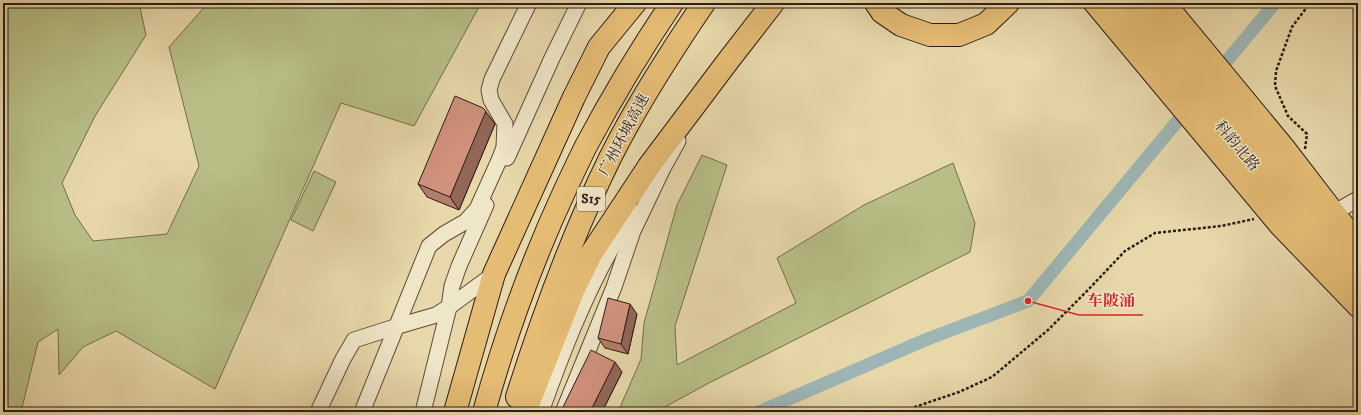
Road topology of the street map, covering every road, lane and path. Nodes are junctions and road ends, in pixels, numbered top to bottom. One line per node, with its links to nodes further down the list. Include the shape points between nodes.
1 (529, 3): 29 (street, via 489,90 491,100 505,124 504,147 500,158 477,209 465,222 429,246)
2 (579, 3): 27 (street, via 458,266)
3 (621, 3): 15 (highway)
4 (635, 3): 15 (highway)
5 (672, 3): 34 (highway, 广州环城高速 / S15, via 586,147 549,225 524,287)
6 (704, 3): 35 (highway, 广州环城高速 / S15, via 647,92 578,227 547,305)
7 (773, 3): 16 (highway)
8 (876, 3): 9 (highway, via 882,12 901,25 930,35 959,34 986,24)
9 (1008, 3)
10 (1093, 3): 19 (main road, via 1118,35)
11 (1118, 3): 19 (highway, 科韵北路)
12 (1145, 3): 19 (highway, 科韵北路)
13 (1166, 3): 19 (main road)
14 (1310, 3): 17 (path, via 1292,27 1276,71 1275,86 1288,116 1307,134 1305,150)
15 (599, 47): 25 (highway, via 574,96)
16 (728, 61): 18 (street); 36 (highway, via 649,166 591,254 573,291)
17 (1299, 165): 19 (main road); 21 (main road)
18 (663, 168): 37 (street, via 628,219 582,304); 38 (street, via 633,231 614,286)
19 (1267, 168): 22 (main road); 24 (highway, 科韵北路); 26 (highway, 科韵北路, via 1311,237)
20 (1358, 199): 21 (street)
21 (1335, 212): 23 (main road)
22 (1270, 215): 28 (main road); 39 (path, via 1221,226 1155,233 1125,251 1048,330 992,377 959,392)
23 (1358, 242)
24 (1358, 263)
25 (494, 274): 27 (street); 33 (highway)
26 (1358, 289)
27 (449, 307): 29 (street, via 436,315); 32 (street)
28 (1358, 308)
29 (398, 326): 30 (street, via 354,340); 31 (street)
30 (318, 412)
31 (362, 412)
32 (423, 412)
33 (455, 412)
34 (484, 412)
35 (513, 412)
36 (525, 412)
37 (541, 412)
38 (563, 412)
39 (900, 412)

